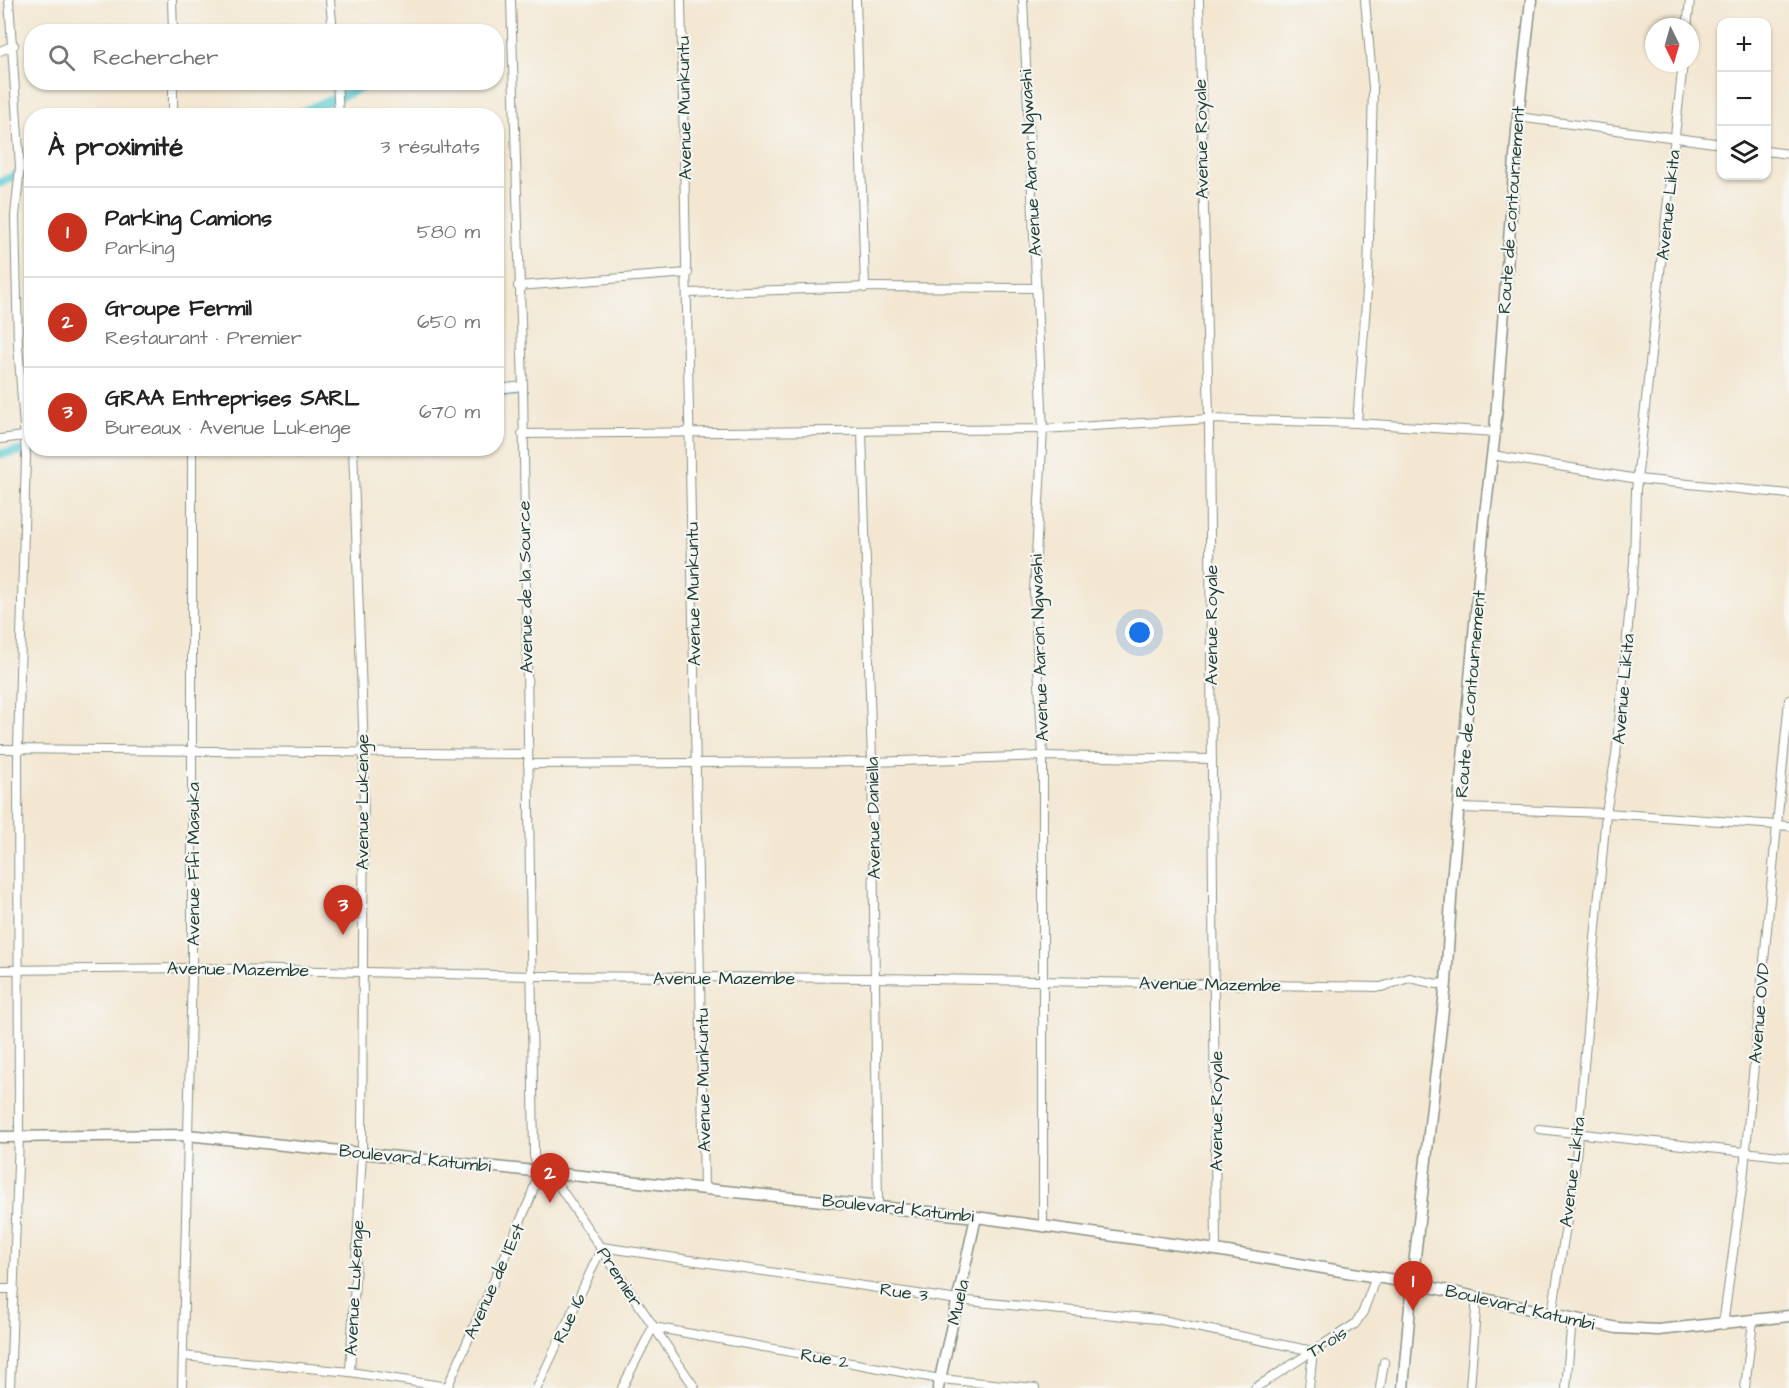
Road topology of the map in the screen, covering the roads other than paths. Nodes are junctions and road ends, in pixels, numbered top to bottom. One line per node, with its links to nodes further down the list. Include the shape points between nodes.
1 (9, 0): 15 (street)
2 (172, 0): 13 (street)
3 (330, 0): 14 (street)
4 (511, 0): 28 (street, Avenue de la Source)
5 (681, 0): 27 (street, Avenue Munkuntu)
6 (856, 0): 29 (street)
7 (1023, 0): 30 (street, Avenue Aaron Ngwashi)
8 (1199, 0): 35 (street, Avenue Royale)
9 (1365, 0): 36 (street, via 1373,88 1368,277)
10 (1530, 0): 22 (street, Route de contournement)
11 (1690, 0): 12 (street)
12 (1689, 18)
13 (173, 24)
14 (332, 24)
15 (14, 45): 16 (street); 34 (street, via 20,167 15,216 18,344)
16 (0, 51)
17 (1682, 72): 23 (street, Avenue Likita)
18 (173, 90): 20 (street)
19 (337, 90): 21 (street)
20 (173, 108)
21 (339, 108)
22 (1518, 117): 23 (street); 40 (street, Route de contournement)
23 (1675, 138): 24 (street); 48 (street, Avenue Likita)
24 (1717, 143)
25 (1771, 152): 26 (street)
26 (1789, 154)
27 (688, 273): 28 (street); 31 (street, Avenue Munkuntu)
28 (518, 286): 32 (street, Avenue de la Source)
29 (865, 288): 30 (street); 31 (street)
30 (1036, 288): 37 (street, Avenue Aaron Ngwashi)
31 (688, 293): 39 (street, Avenue Munkuntu)
32 (523, 386): 33 (street); 41 (street, Avenue de la Source)
33 (504, 388)
34 (24, 400)
35 (1209, 419): 36 (street); 37 (street); 57 (street, Avenue Royale)
36 (1357, 423): 40 (street)
37 (1043, 429): 38 (street); 56 (street, Avenue Aaron Ngwashi, via 1034,592)
38 (862, 431): 39 (street); 59 (street, Avenue Daniella)
39 (690, 432): 41 (street); 58 (street, Avenue Munkuntu)
40 (1495, 432): 44 (street, Route de contournement)
41 (522, 434): 55 (street, Avenue de la Source)
42 (24, 438): 43 (street)
43 (0, 439)
44 (1492, 455): 48 (street); 61 (street, Route de contournement)
45 (26, 456): 51 (street)
46 (192, 456): 53 (street, Avenue Fifi Masuka)
47 (353, 456): 54 (street, Avenue Lukenge)
48 (1638, 479): 49 (street); 62 (street, Avenue Likita, via 1626,659)
49 (1789, 494)
50 (1789, 700): 63 (street, Avenue OVD)
51 (18, 748): 52 (street); 53 (street); 67 (street)
52 (0, 749)
53 (194, 751): 54 (street); 65 (street, Avenue Fifi Masuka)
54 (364, 753): 55 (street); 68 (street, Avenue Lukenge)
55 (528, 754): 60 (street, Avenue de la Source)
56 (1043, 756): 57 (street); 59 (street); 72 (street, Avenue Aaron Ngwashi)
57 (1212, 759): 74 (street, Avenue Royale)
58 (697, 761): 59 (street); 60 (street); 71 (street, Avenue Munkuntu)
59 (872, 762): 70 (street, Avenue Daniella)
60 (528, 764): 69 (street, Avenue de la Source)
61 (1461, 808): 62 (street); 73 (street, Route de contournement)
62 (1606, 813): 63 (street); 76 (street, Avenue Likita)
63 (1777, 825): 64 (street); 81 (street, Avenue OVD)
64 (1789, 826)
65 (192, 968): 67 (street, Avenue Mazembe); 68 (street, Avenue Mazembe); 77 (street, Avenue Fifi Masuka)
66 (0, 970): 67 (street, Avenue Mazembe)
67 (17, 970): 78 (street)
68 (361, 972): 69 (street, Avenue Mazembe); 80 (street, Avenue Lukenge)
69 (533, 976): 71 (street, Avenue Mazembe); 83 (street, Avenue de la Source, via 534,1156)
70 (874, 978): 71 (street, Avenue Mazembe); 72 (street, Avenue Mazembe); 85 (street, Avenue Daniella)
71 (702, 979): 84 (street, Avenue Munkuntu)
72 (1044, 981): 74 (street, Avenue Mazembe); 87 (street, Avenue Aaron Ngwashi)
73 (1446, 983): 74 (street, Avenue Mazembe, via 1409,978 1381,987); 91 (street, Route de contournement)
74 (1215, 984): 89 (street, Avenue Royale)
75 (1539, 1129): 76 (street)
76 (1578, 1134): 81 (street); 96 (street, Avenue Likita)
77 (187, 1135): 78 (street, Boulevard Katumbi); 80 (street, Boulevard Katumbi); 103 (street, Avenue Fifi Masuka)
78 (19, 1136): 79 (street, Boulevard Katumbi); 93 (street)
79 (0, 1137)
80 (362, 1152): 83 (street, Boulevard Katumbi); 105 (street, Avenue Lukenge)
81 (1746, 1152): 82 (street); 100 (street, Avenue OVD)
82 (1789, 1156)
83 (539, 1173): 84 (street, Boulevard Katumbi); 88 (street, Premier, via 557,1183); 107 (street, Avenue de l'Est)
84 (704, 1188): 85 (street, Boulevard Katumbi)
85 (878, 1206): 86 (street, Boulevard Katumbi)
86 (976, 1216): 87 (street, Boulevard Katumbi); 95 (street, Muela)
87 (1043, 1226): 89 (street, Boulevard Katumbi)
88 (602, 1247): 95 (street, Rue 3); 101 (street, Premier); 110 (street, Rue 16)
89 (1216, 1250): 90 (street, Boulevard Katumbi)
90 (1376, 1277): 91 (street, Boulevard Katumbi); 102 (street, Trois, via 1355,1324)
91 (1412, 1283): 94 (street, Boulevard Katumbi); 117 (street, Route de contournement)
92 (0, 1289): 93 (street)
93 (14, 1289): 108 (street)
94 (1477, 1297): 96 (street, Boulevard Katumbi); 118 (street)
95 (958, 1300): 102 (street, Rue 3, via 1157,1319); 106 (street, Muela)
96 (1552, 1314): 98 (street, Boulevard Katumbi)
97 (1789, 1316): 99 (street, Boulevard Katumbi)
98 (1572, 1318): 100 (street, Boulevard Katumbi, via 1636,1330); 119 (street)
99 (1753, 1321): 100 (street, Boulevard Katumbi); 120 (street)
100 (1723, 1325)
101 (653, 1327): 106 (street, Rue 2); 111 (street); 112 (street, Premier)
102 (1313, 1351): 114 (street, Trois); 115 (street)
103 (183, 1356): 105 (street); 109 (street, Avenue Fifi Masuka)
104 (1384, 1362): 116 (street)
105 (350, 1372): 107 (street)
106 (939, 1383): 113 (street, Rue 2)
107 (447, 1387)
108 (10, 1388)
109 (182, 1388)
110 (537, 1388)
111 (622, 1388)
112 (695, 1388)
113 (1035, 1388)
114 (1255, 1388)
115 (1309, 1388)
116 (1380, 1388)
117 (1403, 1388)
118 (1470, 1388)
119 (1566, 1388)
120 (1744, 1388)

